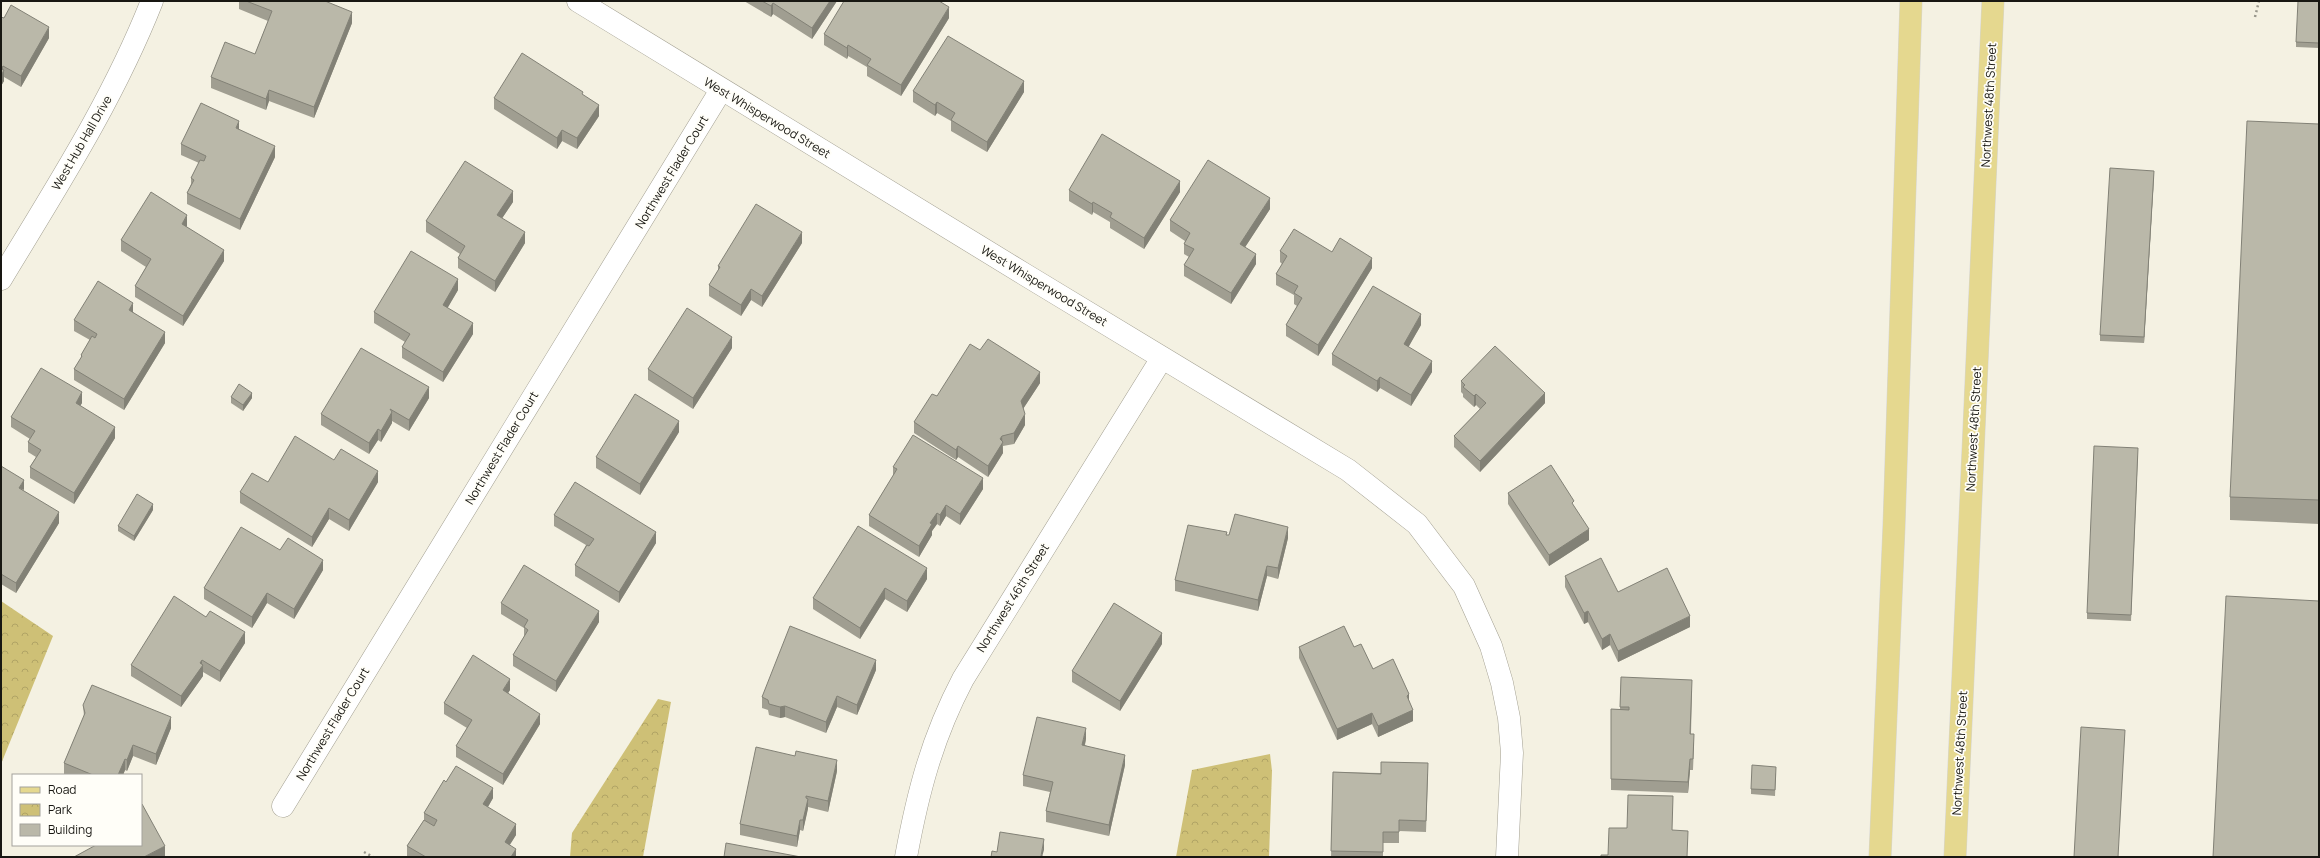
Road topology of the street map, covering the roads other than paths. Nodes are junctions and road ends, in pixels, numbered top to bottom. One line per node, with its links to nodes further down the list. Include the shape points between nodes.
1 (152, 1): 6 (street, West Hub Hall Drive, via 136,42 96,121)
2 (578, 1): 5 (street, West Whisperwood Street)
3 (1911, 1): 11 (main road, via 1894,526)
4 (1993, 1): 12 (main road, Northwest 48th Street)
5 (721, 90): 7 (street, West Whisperwood Street); 8 (street, Northwest Flader Court)
6 (1, 279)
7 (1162, 358): 9 (street, Northwest 46th Street, via 963,679 944,716 920,786); 10 (street, West Whisperwood Street, via 1348,470 1417,524 1464,586 1476,609 1502,683 1509,718 1512,753)
8 (283, 806)
9 (906, 857)
10 (1507, 857)
11 (1880, 857)
12 (1955, 857)

